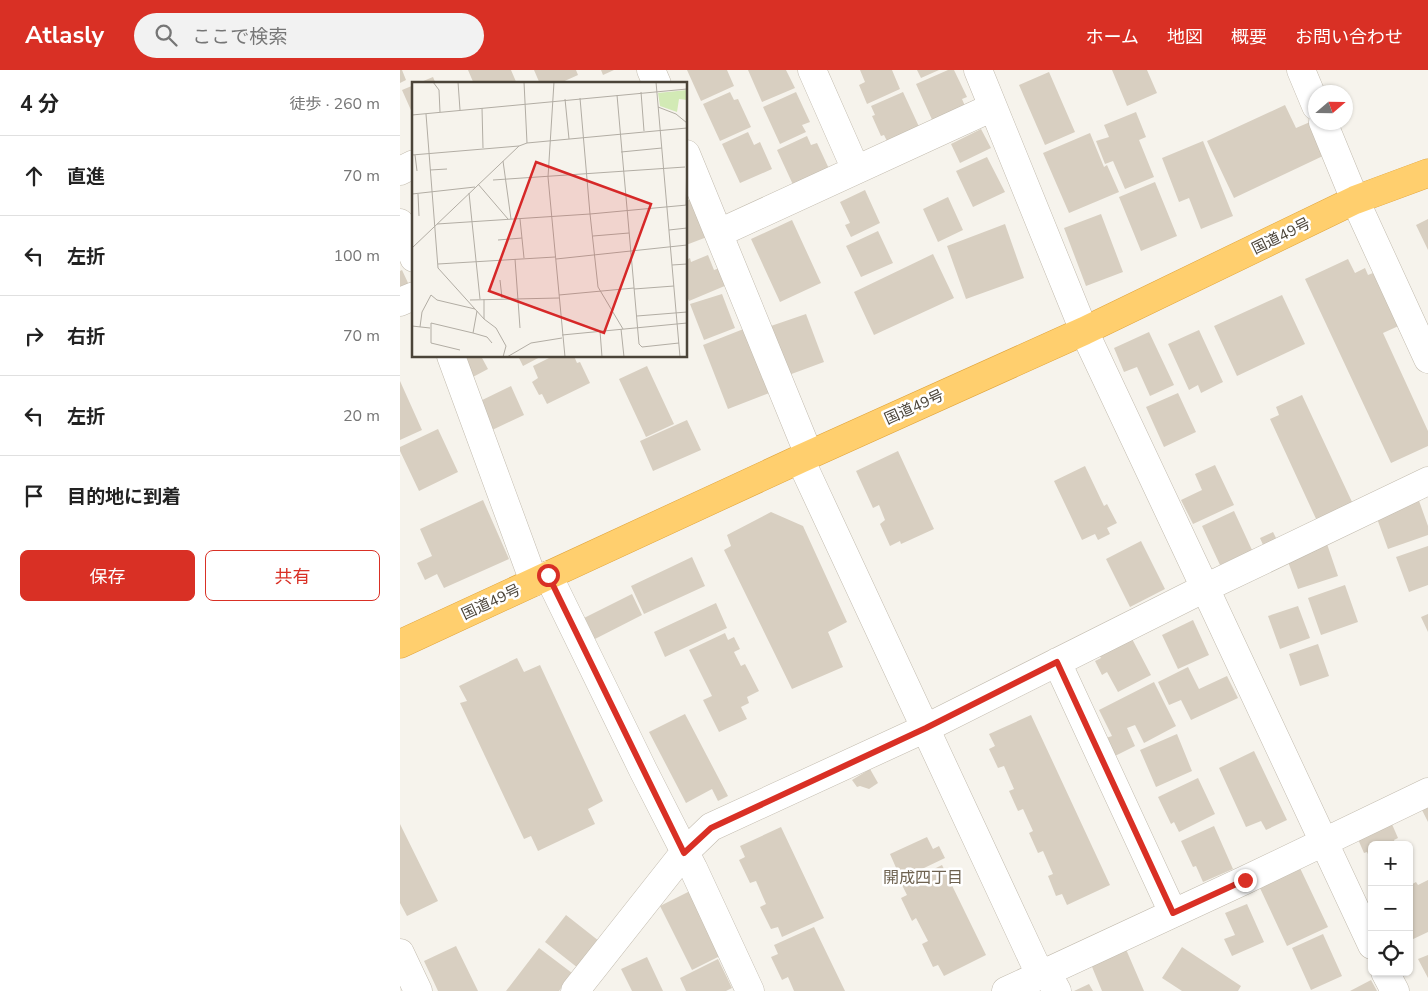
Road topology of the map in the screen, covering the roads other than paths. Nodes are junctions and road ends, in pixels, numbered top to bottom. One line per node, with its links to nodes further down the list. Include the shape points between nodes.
1 (651, 70): 5 (street)
2 (812, 70): 11 (street)
3 (978, 70): 7 (street)
4 (1301, 70): 6 (street)
5 (656, 82)
6 (1308, 87)
7 (992, 107): 11 (street); 20 (street)
8 (1326, 130): 14 (street)
9 (412, 165): 12 (street)
10 (689, 169): 16 (street)
11 (856, 170): 16 (street)
12 (400, 171)
13 (1428, 173): 14 (highway, 国道49号)
14 (1355, 200): 20 (highway, 国道49号); 22 (street)
15 (400, 223): 17 (street)
16 (720, 233): 23 (street)
17 (412, 253)
18 (412, 297): 19 (street)
19 (400, 302)
20 (1084, 331): 23 (highway, 国道49号); 26 (street)
21 (452, 358): 25 (street)
22 (1428, 359)
23 (804, 457): 25 (highway, 国道49号); 29 (street)
24 (1428, 481): 26 (street)
25 (541, 578): 27 (highway, 国道49号); 32 (street)
26 (1205, 588): 28 (street); 31 (street)
27 (400, 644)
28 (1057, 662): 29 (street); 33 (street)
29 (926, 728): 32 (street, via 711,828); 37 (street, via 1035,964)
30 (1428, 792): 31 (street)
31 (1324, 842): 33 (street); 34 (street)
32 (684, 853): 39 (street); 40 (street)
33 (1173, 913): 37 (street)
34 (1368, 936)
35 (400, 954): 38 (street)
36 (1387, 976): 42 (street)
37 (1050, 982): 41 (street)
38 (418, 991)
39 (575, 991)
40 (750, 991)
41 (1006, 991)
42 (1395, 991)

